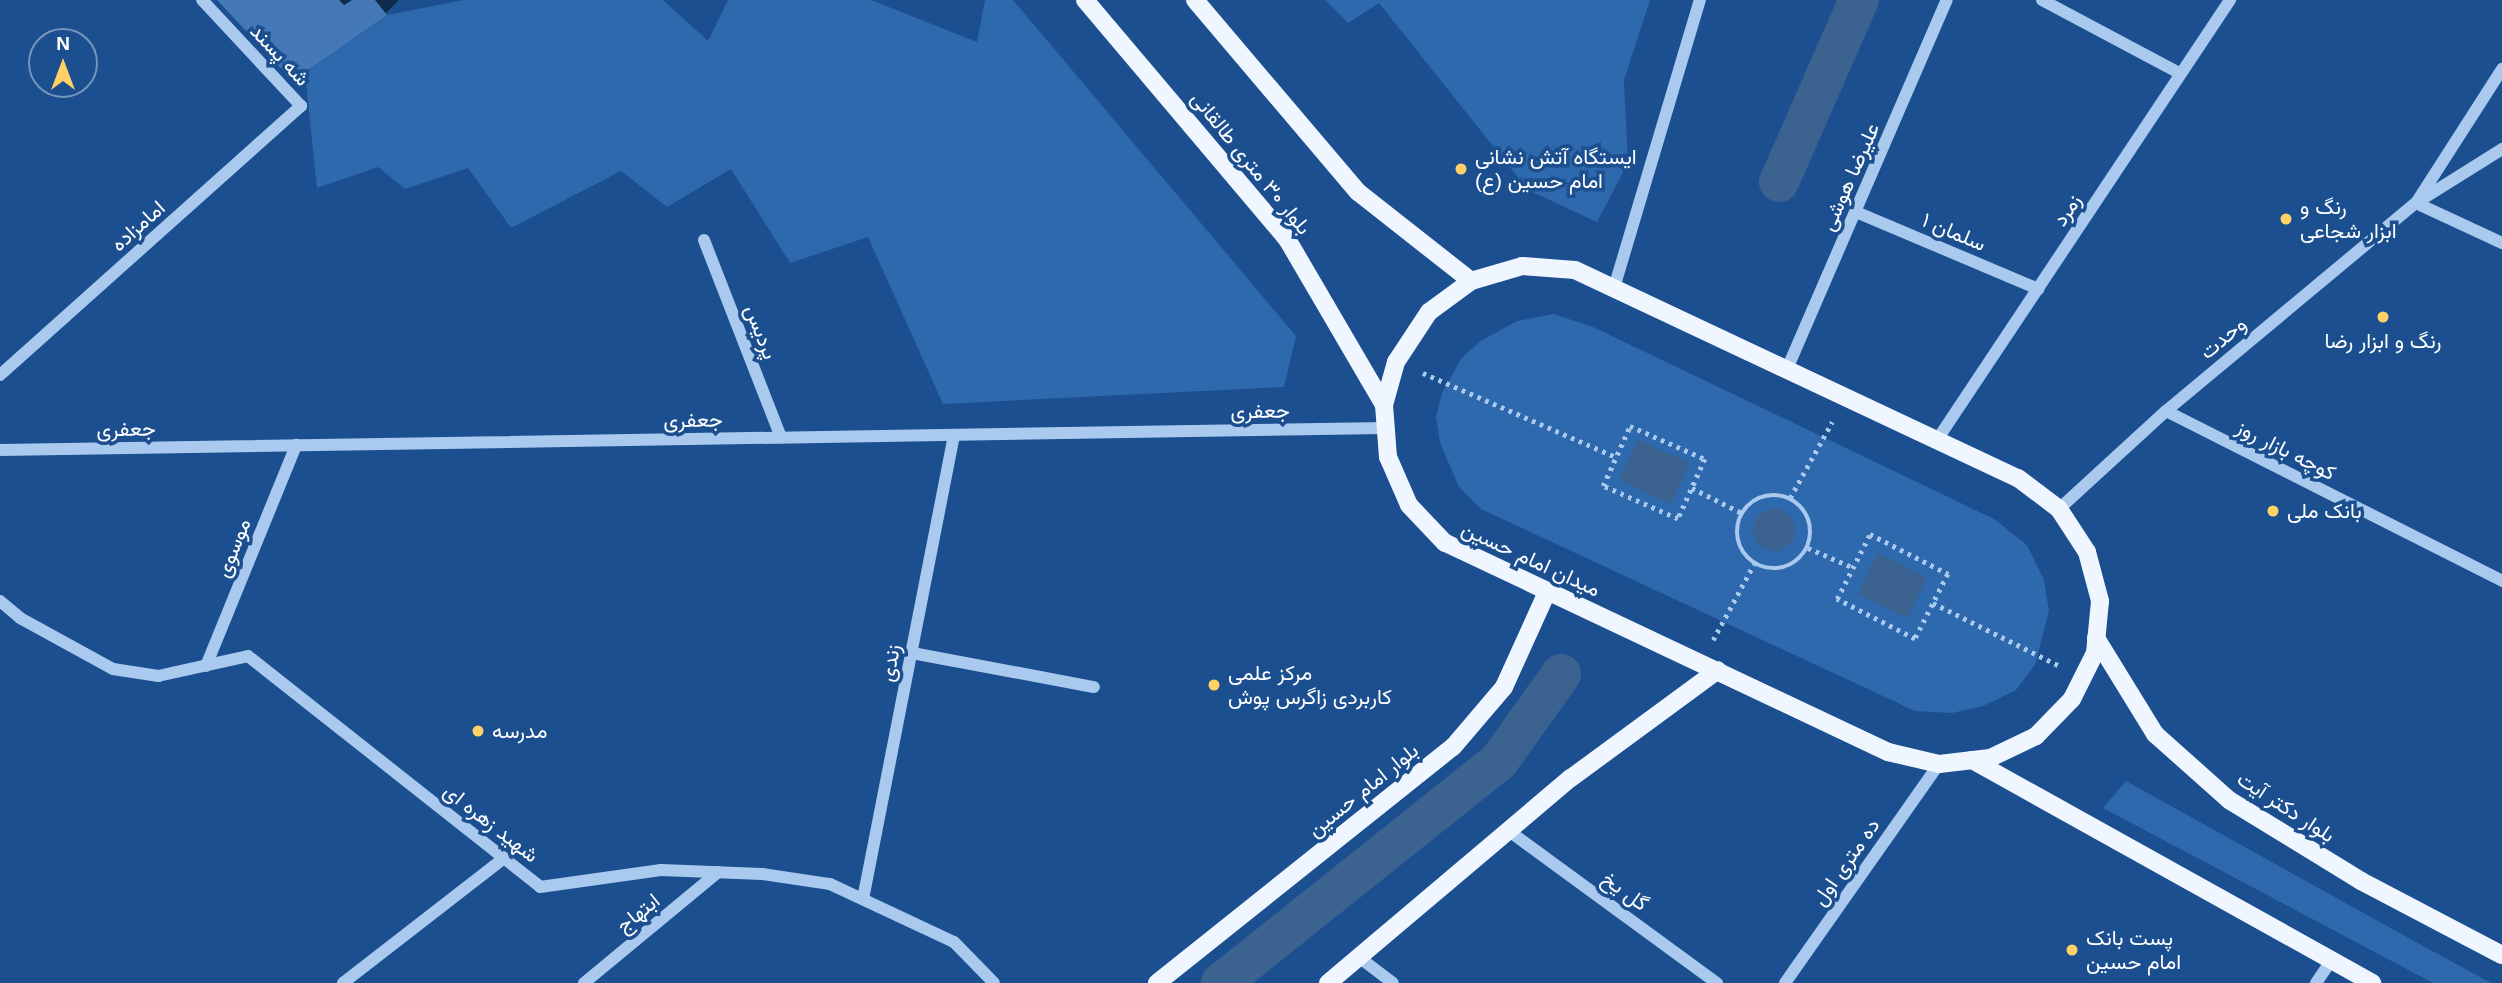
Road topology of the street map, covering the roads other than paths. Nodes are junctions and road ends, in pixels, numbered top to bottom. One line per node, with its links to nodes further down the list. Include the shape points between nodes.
1 (202, 0): 10 (street, شه پسند)
2 (1085, 0): 21 (main road, بلوار ۳۰ متری طالقانی, via 1287,239)
3 (1195, 0): 16 (main road, via 1358,192)
4 (1700, 0): 17 (street)
5 (1947, 0): 13 (street, علیرضا هوشی)
6 (2042, 0): 9 (street)
7 (2230, 0): 9 (street, زمرد)
8 (2502, 69): 12 (street, وحدت)
9 (2181, 74): 18 (street, زمرد)
10 (301, 106): 20 (street, امامزاده)
11 (2502, 149): 12 (street, وحدت)
12 (2416, 203): 15 (street); 22 (street, وحدت)
13 (1856, 212): 18 (street, سلمان ۱); 19 (street, علیرضا هوشی)
14 (705, 240): 25 (street, پردیس)
15 (2502, 243)
16 (1471, 281): 17 (main road, میدان امام حسین, via 1522,266 1574,270); 21 (main road, میدان امام حسین, via 1429,312 1396,362)
17 (1614, 288): 19 (main road, میدان امام حسین)
18 (2038, 289): 26 (street, زمرد)
19 (1787, 369): 26 (main road, میدان امام حسین)
20 (0, 375)
21 (1384, 405): 23 (main road, میدان امام حسین)
22 (2166, 411): 29 (street, وحدت); 30 (street, کوچه بازار روز)
23 (1386, 428): 24 (street, جعفری); 31 (main road, میدان امام حسین, via 1388,457 1409,505 1445,543)
24 (954, 435): 25 (street, جعفری); 34 (street, زندی)
25 (781, 438): 27 (street, جعفری)
26 (1937, 440): 29 (main road, میدان امام حسین, via 2018,478)
27 (296, 445): 28 (street, جعفری); 35 (street, موسوی)
28 (0, 450)
29 (2059, 509): 33 (main road, میدان امام حسین, via 2087,552 2099,601)
30 (2502, 580)
31 (1547, 592): 36 (main road, میدان امام حسین); 50 (main road, بلوار امام حسین, via 1504,687 1454,747)
32 (0, 601): 35 (street, شهید زهره ای, via 20,618 113,669 158,676)
33 (2096, 638): 38 (main road, میدان امام حسین, via 2072,699 2036,736 1990,758); 44 (main road, بلوار دکتر آیت, via 2155,734 2229,800 2361,881)
34 (912, 653): 37 (street); 43 (street, زندی)
35 (206, 666): 41 (street, شهید زهره ای, via 248,656)
36 (1718, 670): 39 (main road, میدان امام حسین, via 1888,752); 40 (main road, via 1571,778)
37 (1094, 687)
38 (1972, 760): 39 (main road, میدان امام حسین); 46 (main road)
39 (1939, 764): 54 (street, ده متری اول)
40 (1509, 831): 45 (main road); 53 (street, گل یخ)
41 (504, 858): 42 (street, شهید زهره ای, via 540,887 661,870); 47 (street)
42 (718, 872): 43 (street, شهید زهره ای, via 830,884); 48 (street, ابتهاج)
43 (863, 898): 49 (street, شهید زهره ای, via 954,942)
44 (2502, 955)
45 (1360, 958): 51 (main road); 52 (street)
46 (2332, 961): 55 (street); 56 (main road)
47 (343, 983)
48 (583, 983)
49 (995, 983)
50 (1157, 983)
51 (1328, 983)
52 (1393, 983)
53 (1717, 983)
54 (1785, 983)
55 (2316, 983)
56 (2372, 983)

